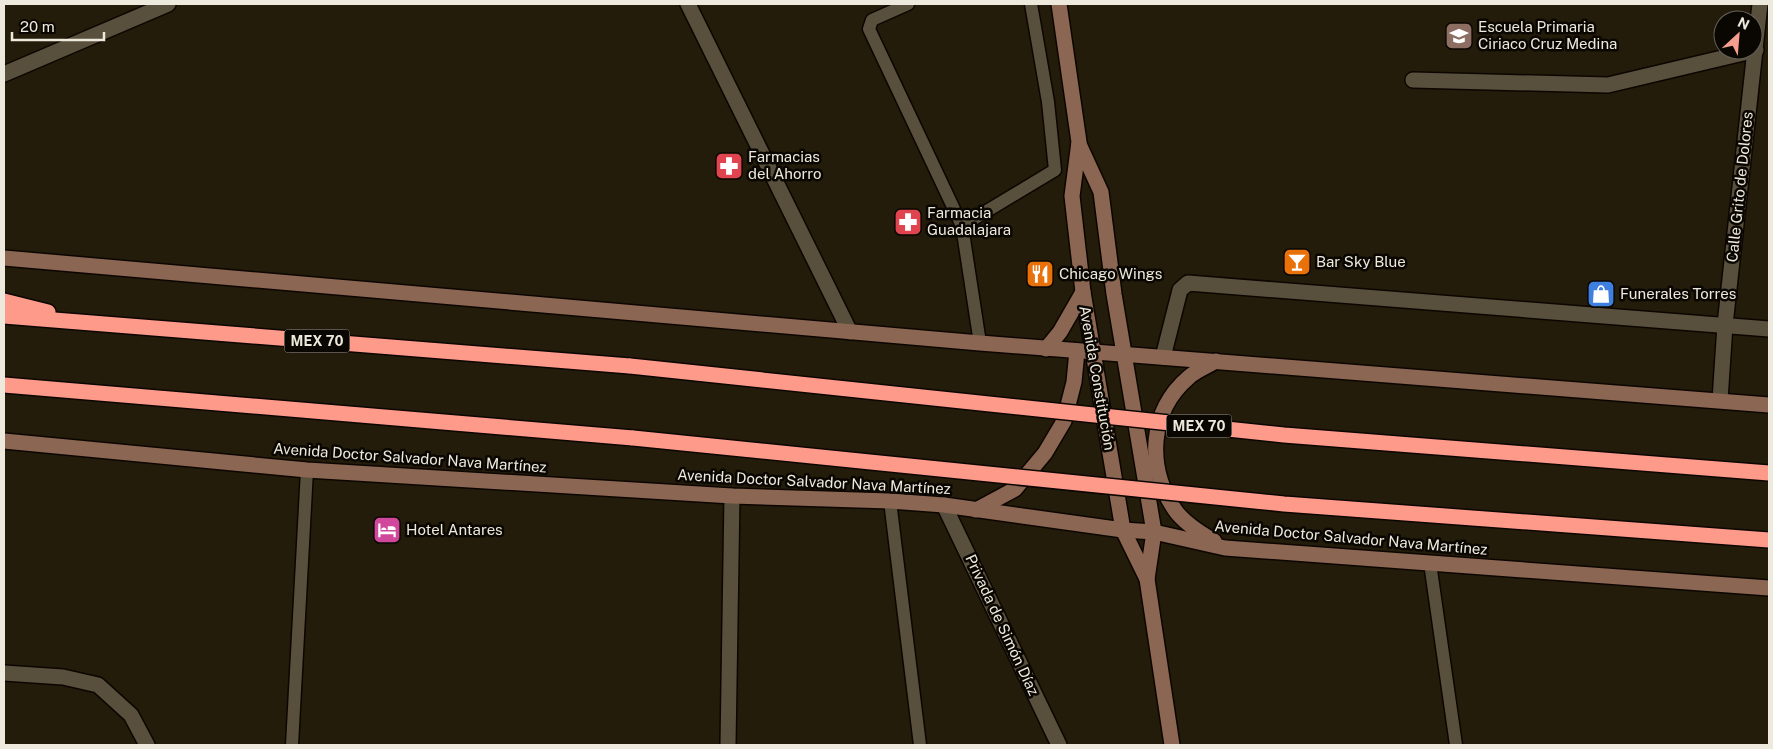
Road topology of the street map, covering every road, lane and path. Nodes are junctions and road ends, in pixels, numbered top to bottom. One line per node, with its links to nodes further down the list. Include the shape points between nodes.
1 (168, 4): 8 (street)
2 (688, 4): 19 (street)
3 (908, 4): 11 (lane, via 872,20 868,29)
4 (1031, 4): 11 (lane, via 1048,102 1055,170)
5 (1059, 4): 10 (main road, Avenida Constitución)
6 (1714, 60): 9 (street, via 1608,85)
7 (1755, 60): 17 (street, Calle Grito de Dolores)
8 (4, 74)
9 (1413, 80)
10 (1079, 142): 13 (main road, Avenida Constitución, via 1072,196); 24 (main road, Avenida Constitución, via 1101,192)
11 (962, 226): 20 (lane)
12 (4, 258): 19 (main road)
13 (1083, 292): 21 (main road); 23 (main road, Avenida Constitución)
14 (4, 301): 16 (highway)
15 (4, 316): 16 (highway, MEX 70)
16 (98, 324): 34 (highway, MEX 70, bridge, via 630,366 1284,435)
17 (1725, 325): 18 (street); 25 (street, via 1188,283 1180,290); 30 (street, Calle Grito de Dolores)
18 (1769, 329)
19 (850, 332): 20 (main road)
20 (980, 343): 21 (main road)
21 (1046, 349): 22 (main road)
22 (1077, 352): 23 (main road); 38 (main road, via 1074,382 1064,421 1045,453 1016,489)
23 (1094, 353): 24 (main road); 39 (main road, Avenida Constitución)
24 (1125, 355): 25 (main road); 40 (main road, Avenida Constitución)
25 (1163, 357): 26 (main road)
26 (1216, 361): 30 (main road); 42 (main road, via 1190,376 1170,398 1158,426 1155,456 1161,485 1176,511 1198,531)
27 (4, 385): 28 (highway, Avenida Doctor Salvador Nava Martínez)
28 (45, 389): 29 (highway); 41 (highway, Avenida Doctor Salvador Nava Martínez, bridge, via 633,438 1284,504)
29 (4, 390)
30 (1720, 400): 31 (main road)
31 (1769, 405)
32 (4, 441): 33 (main road, Avenida Doctor Salvador Nava Martínez)
33 (307, 470): 35 (main road, Avenida Doctor Salvador Nava Martínez); 48 (lane)
34 (1769, 473)
35 (732, 496): 36 (main road, Avenida Doctor Salvador Nava Martínez); 49 (street)
36 (890, 500): 37 (main road, Avenida Doctor Salvador Nava Martínez); 50 (lane)
37 (944, 505): 38 (main road, Avenida Doctor Salvador Nava Martínez); 51 (street, Privada de Simón Díaz)
38 (976, 510): 39 (main road, Avenida Doctor Salvador Nava Martínez)
39 (1123, 530): 40 (main road, Avenida Doctor Salvador Nava Martínez); 44 (main road, Avenida Constitución)
40 (1154, 532): 42 (main road, Avenida Doctor Salvador Nava Martínez); 44 (main road, Avenida Constitución)
41 (1769, 540)
42 (1225, 548): 43 (main road, Avenida Doctor Salvador Nava Martínez)
43 (1430, 563): 45 (main road, Avenida Doctor Salvador Nava Martínez); 53 (lane)
44 (1147, 579): 52 (main road, Avenida Constitución)
45 (1769, 588)
46 (4, 673): 47 (street, via 63,677 98,685 131,715)
47 (148, 745)
48 (292, 745)
49 (728, 745)
50 (920, 745)
51 (1059, 745)
52 (1172, 745)
53 (1456, 745)

